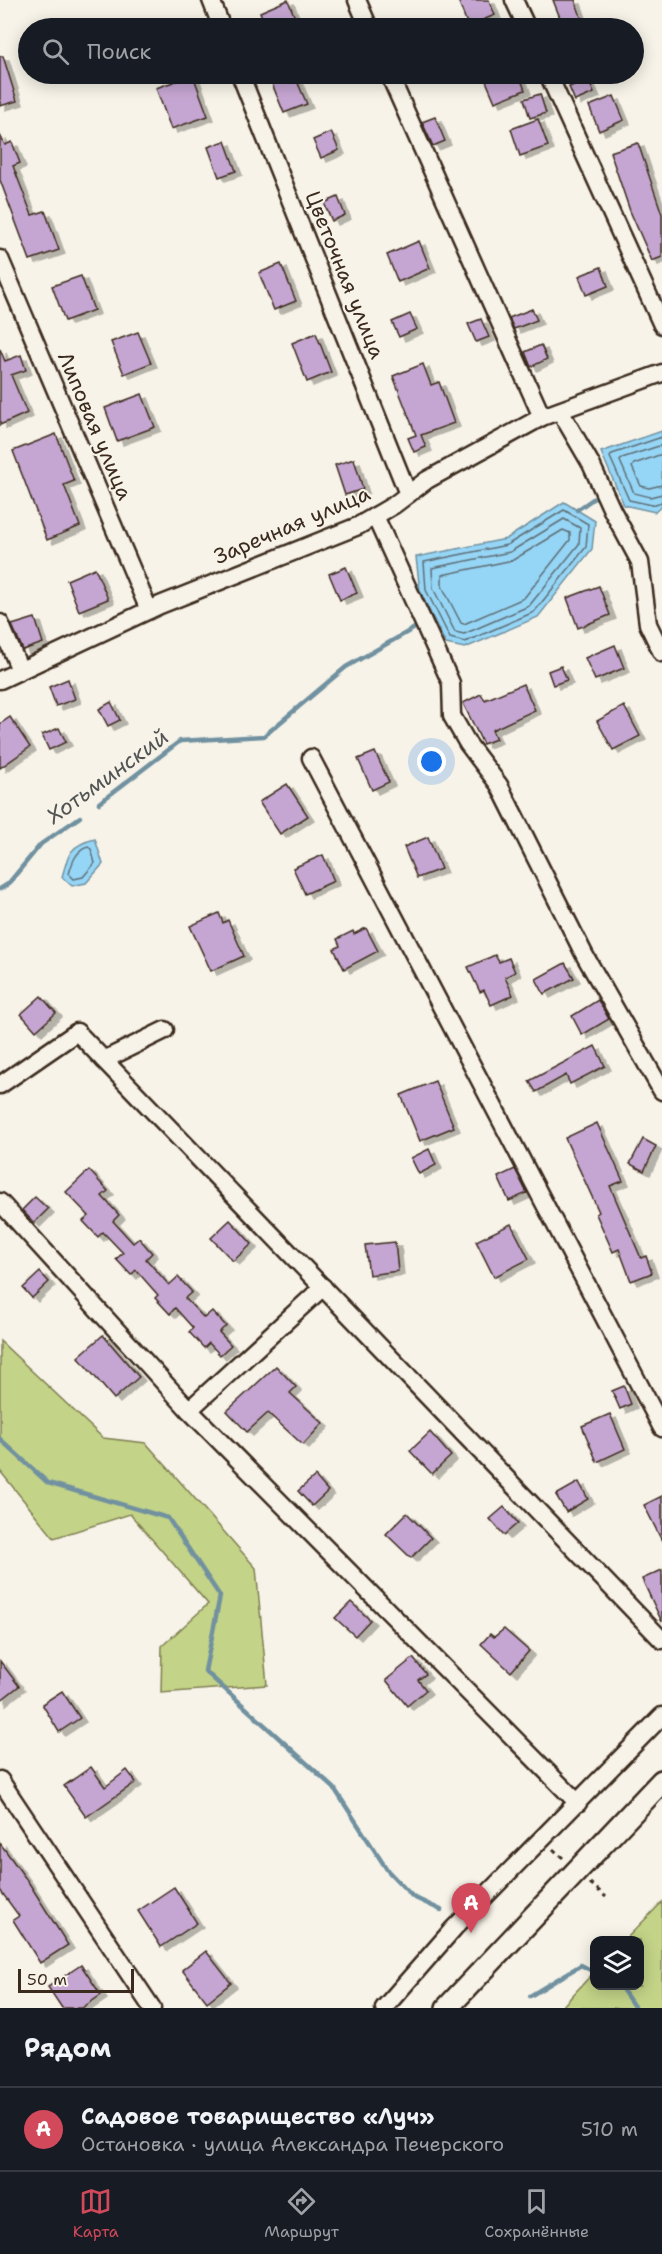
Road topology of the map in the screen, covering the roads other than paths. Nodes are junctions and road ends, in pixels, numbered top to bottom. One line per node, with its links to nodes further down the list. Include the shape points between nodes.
1 (211, 0): 4 (street)
2 (357, 0): 5 (street)
3 (514, 0): 6 (street)
4 (218, 18)
5 (365, 18)
6 (522, 18)
7 (244, 84): 15 (street, Цветочная улица)
8 (393, 84): 14 (street)
9 (553, 84): 11 (street)
10 (0, 259): 17 (street, Липовая улица)
11 (662, 325)
12 (662, 373): 13 (street, Заречная улица)
13 (560, 411): 14 (street, Заречная улица); 19 (street, via 640,562 648,624)
14 (542, 417): 15 (street, Заречная улица)
15 (408, 494): 16 (street, Заречная улица)
16 (375, 516): 17 (street, Заречная улица); 26 (street, via 451,683 453,716 468,744 499,785 585,956)
17 (149, 610): 20 (street, Заречная улица)
18 (0, 623): 20 (street)
19 (662, 653)
20 (20, 670): 21 (street, Заречная улица)
21 (0, 680)
22 (311, 758): 30 (street)
23 (165, 1030): 24 (street)
24 (104, 1060): 25 (street, via 77,1032); 28 (street)
25 (0, 1085)
26 (662, 1091)
27 (0, 1202): 29 (street)
28 (323, 1287): 29 (street); 31 (street)
29 (189, 1410): 35 (street)
30 (662, 1428)
31 (662, 1640)
32 (662, 1716): 35 (street)
33 (0, 1780): 36 (street)
34 (662, 1781): 38 (main road)
35 (578, 1803): 37 (street, via 454,1928)
36 (152, 2008)
37 (384, 2008)
38 (447, 2008)

